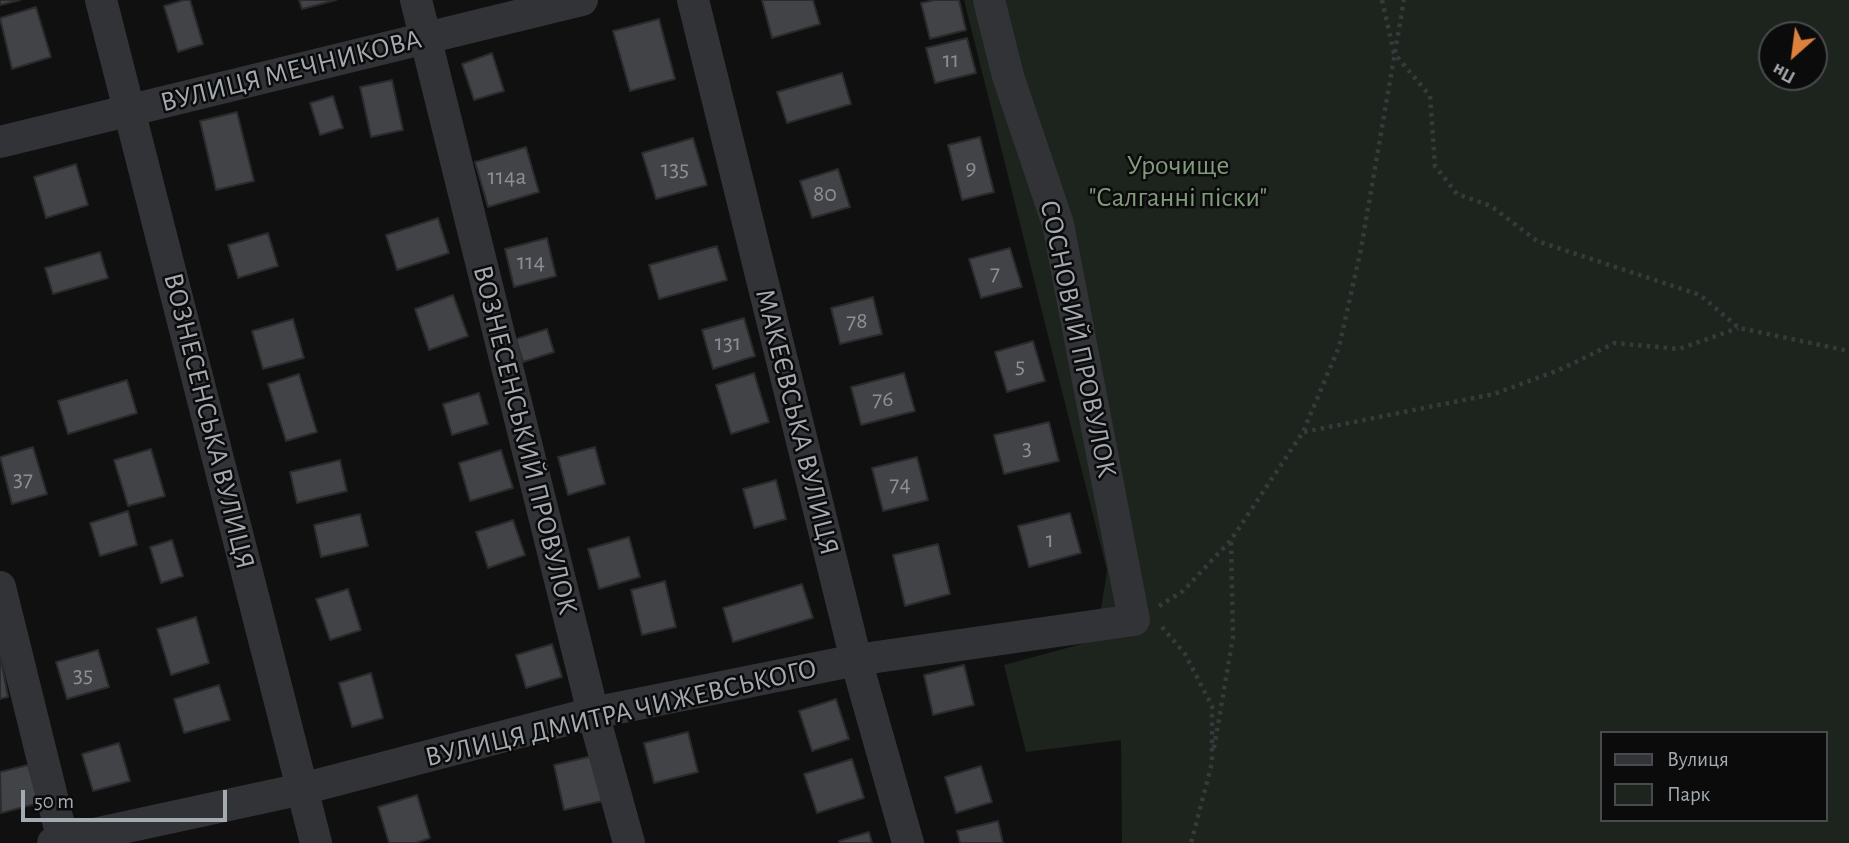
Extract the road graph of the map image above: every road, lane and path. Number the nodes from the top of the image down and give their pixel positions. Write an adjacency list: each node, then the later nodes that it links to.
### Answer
1 (101, 0): 10 (street, ВОЗНЕСЕНСЬКА ВУЛИЦЯ)
2 (416, 0): 8 (street, ВОЗНЕСЕНСЬКИЙ ПРОВУЛОК)
3 (582, 0): 8 (street, ВУЛИЦЯ МЕЧНИКОВА)
4 (693, 0): 18 (street, МАКЕЄВСЬКА ВУЛИЦЯ)
5 (989, 0): 17 (street, СОСНОВИЙ ПРОВУЛОК)
6 (1382, 0): 9 (path)
7 (1404, 0): 9 (path)
8 (424, 37): 10 (street, ВУЛИЦЯ МЕЧНИКОВА); 19 (street, ВОЗНЕСЕНСЬКИЙ ПРОВУЛОК)
9 (1394, 53): 12 (path); 14 (path)
10 (130, 112): 11 (street, ВУЛИЦЯ МЕЧНИКОВА); 21 (street, ВОЗНЕСЕНСЬКА ВУЛИЦЯ)
11 (0, 142)
12 (1739, 328): 13 (path); 14 (path)
13 (1849, 351)
14 (1303, 432): 15 (path)
15 (1231, 540): 17 (path); 20 (path)
16 (0, 587): 22 (street)
17 (1142, 616): 18 (street, ВУЛИЦЯ ДМИТРА ЧИЖЕВСЬКОГО); 20 (path)
18 (856, 660): 19 (street, ВУЛИЦЯ ДМИТРА ЧИЖЕВСЬКОГО); 25 (street, МАКЕЄВСЬКА ВУЛИЦЯ)
19 (593, 713): 21 (street, ВУЛИЦЯ ДМИТРА ЧИЖЕВСЬКОГО); 24 (street, ВОЗНЕСЕНСЬКИЙ ПРОВУЛОК)
20 (1212, 763): 26 (path)
21 (302, 789): 22 (street, ВУЛИЦЯ ДМИТРА ЧИЖЕВСЬКОГО); 23 (street, ВОЗНЕСЕНСЬКА ВУЛИЦЯ)
22 (58, 842)
23 (316, 843)
24 (629, 843)
25 (908, 843)
26 (1191, 843)

